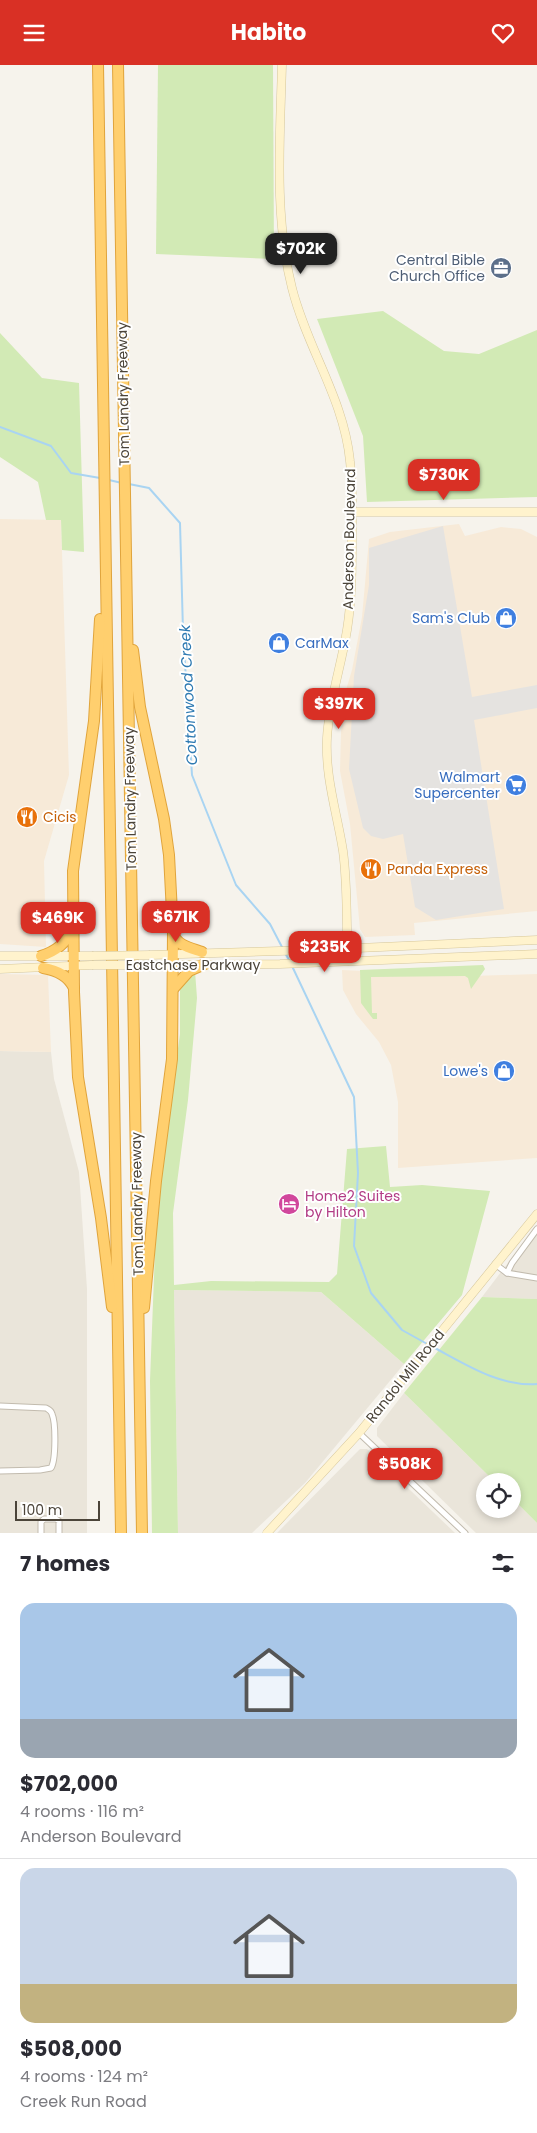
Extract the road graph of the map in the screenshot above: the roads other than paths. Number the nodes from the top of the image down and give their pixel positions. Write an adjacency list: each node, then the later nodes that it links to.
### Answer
1 (94, 65): 6 (highway)
2 (98, 65): 6 (highway, Tom Landry Freeway)
3 (118, 65): 7 (highway, Tom Landry Freeway)
4 (123, 65): 7 (highway)
5 (282, 65): 9 (street, Anderson Boulevard)
6 (99, 139): 8 (highway, Tom Landry Freeway)
7 (120, 147): 11 (highway, Tom Landry Freeway)
8 (104, 511): 12 (highway); 35 (highway, Tom Landry Freeway)
9 (352, 511): 10 (street); 16 (street, Anderson Boulevard)
10 (537, 512)
11 (127, 595): 13 (highway); 36 (highway, Tom Landry Freeway)
12 (73, 930): 19 (highway); 23 (highway)
13 (173, 932): 17 (highway); 22 (highway)
14 (537, 940): 15 (street, Eastchase Parkway)
15 (490, 942): 16 (street, Eastchase Parkway); 21 (street)
16 (348, 949): 17 (street, Eastchase Parkway); 24 (street, Anderson Boulevard)
17 (202, 953): 22 (street, Eastchase Parkway)
18 (537, 954): 21 (street, Eastchase Parkway)
19 (41, 955): 20 (street, Eastchase Parkway); 23 (street, Eastchase Parkway)
20 (0, 956)
21 (491, 956): 24 (street, Eastchase Parkway)
22 (173, 959): 23 (street, Eastchase Parkway, bridge); 23 (street, Eastchase Parkway, bridge); 25 (street, Eastchase Parkway); 29 (highway)
23 (74, 960): 26 (street, Eastchase Parkway); 28 (highway)
24 (348, 961): 25 (street, Eastchase Parkway)
25 (205, 964): 29 (highway)
26 (43, 968): 27 (street, Eastchase Parkway); 28 (highway)
27 (0, 969)
28 (74, 989): 35 (highway)
29 (173, 989): 36 (highway)
30 (537, 1214): 32 (street, Randol Mill Road)
31 (537, 1229): 33 (street)
32 (495, 1264): 33 (street); 38 (street, Randol Mill Road)
33 (507, 1273): 34 (street)
34 (537, 1278)
35 (118, 1358): 42 (highway, Tom Landry Freeway)
36 (139, 1359): 43 (highway, Tom Landry Freeway)
37 (0, 1407): 39 (street)
38 (359, 1433): 44 (street, Randol Mill Road); 45 (street)
39 (0, 1471)
40 (41, 1533): 41 (street)
41 (59, 1533)
42 (121, 1533)
43 (142, 1533)
44 (267, 1533)
45 (465, 1533)

